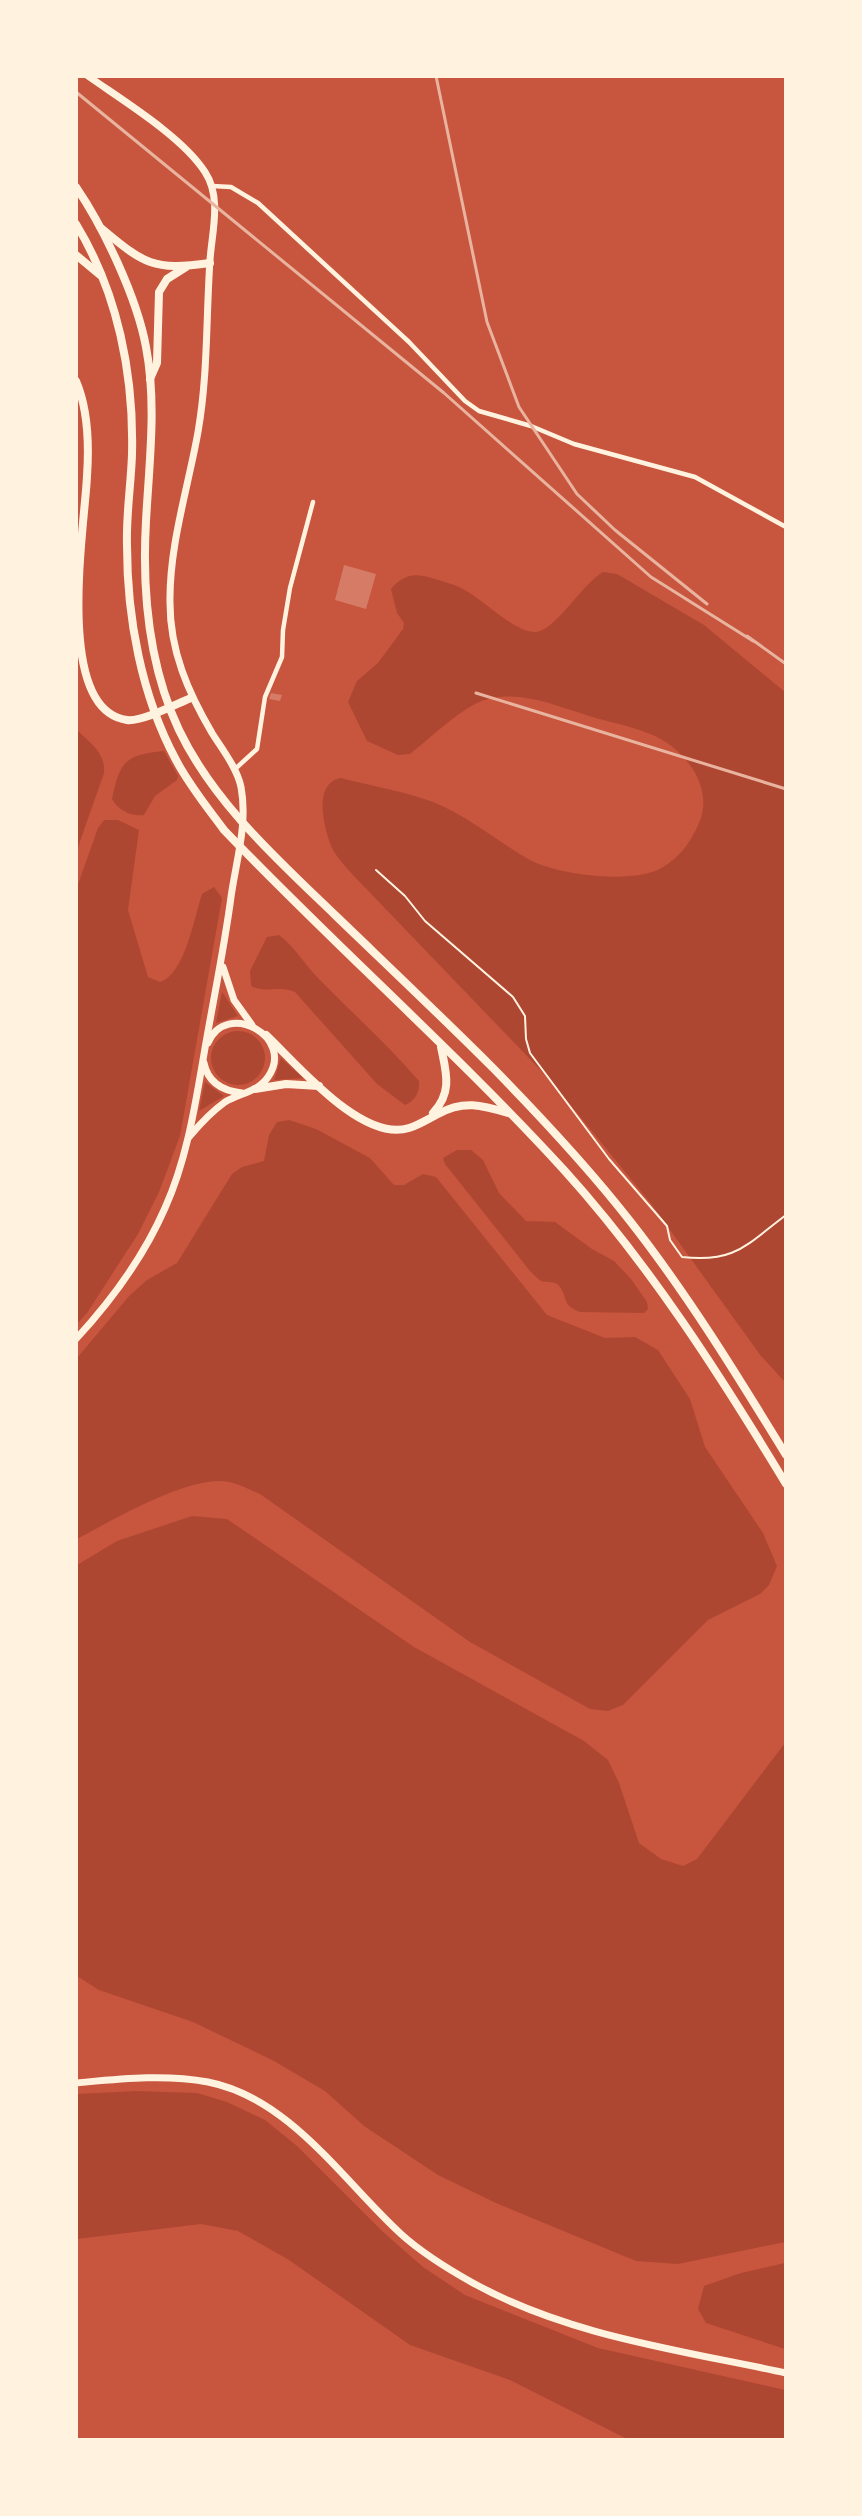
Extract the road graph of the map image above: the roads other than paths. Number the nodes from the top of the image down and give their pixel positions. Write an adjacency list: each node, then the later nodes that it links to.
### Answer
1 (88, 76): 2 (main road)
2 (212, 186): 7 (main road); 13 (street)
3 (76, 187): 5 (highway)
4 (76, 224): 9 (highway)
5 (99, 225): 8 (highway); 10 (highway)
6 (76, 255): 9 (highway)
7 (210, 263): 8 (highway); 14 (main road)
8 (186, 267): 10 (highway)
9 (105, 281): 19 (highway)
10 (149, 380): 28 (highway)
11 (76, 381): 14 (highway)
12 (313, 502): 15 (street)
13 (786, 527)
14 (191, 698): 15 (main road)
15 (234, 770): 16 (main road)
16 (223, 958): 17 (main road); 20 (main road)
17 (252, 1025): 18 (main road); 20 (main road)
18 (266, 1035): 21 (highway); 22 (main road)
19 (441, 1046): 24 (highway); 25 (highway)
20 (204, 1053): 23 (main road); 26 (main road)
21 (319, 1086): 22 (highway); 25 (highway)
22 (255, 1089): 23 (main road)
23 (243, 1093): 26 (main road)
24 (509, 1113): 25 (highway); 29 (highway)
25 (428, 1119)
26 (187, 1139): 27 (main road)
27 (76, 1339)
28 (786, 1455)
29 (786, 1484)
30 (76, 2083): 31 (main road)
31 (786, 2373)

